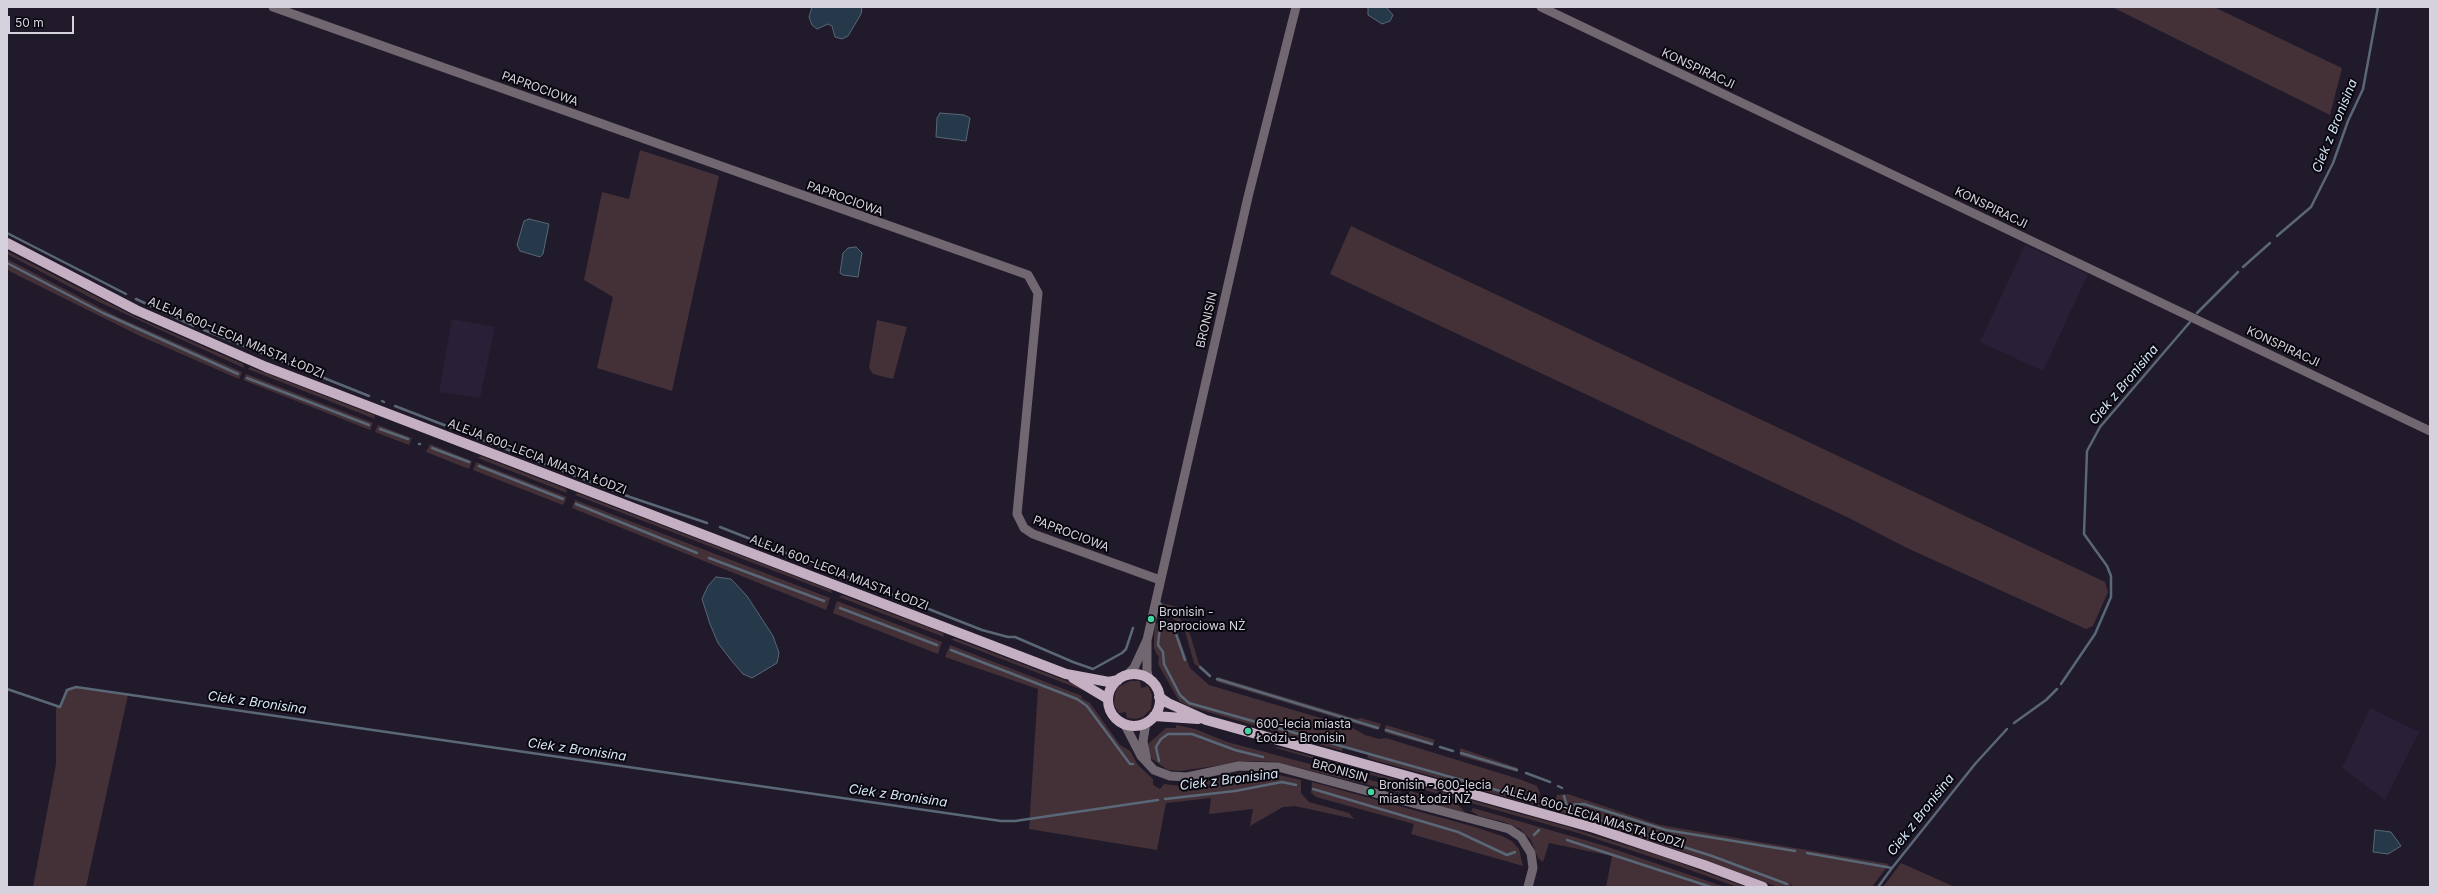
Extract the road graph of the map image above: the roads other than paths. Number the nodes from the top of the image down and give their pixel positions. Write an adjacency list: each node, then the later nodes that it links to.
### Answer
1 (273, 7): 6 (street, PAPROCIOWA)
2 (1296, 7): 6 (street, BRONISIN)
3 (1541, 7): 5 (street, KONSPIRACJI)
4 (7, 243): 8 (main road, ALEJA 600-LECIA MIASTA ŁODZI)
5 (2430, 431)
6 (1160, 580): 7 (street, BRONISIN)
7 (1147, 640): 9 (street, BRONISIN); 10 (street, BRONISIN)
8 (1066, 674): 9 (main road, ALEJA 600-LECIA MIASTA ŁODZI); 12 (main road, ALEJA 600-LECIA MIASTA ŁODZI)
9 (1122, 678): 10 (main road); 12 (main road)
10 (1149, 680): 11 (main road)
11 (1159, 697): 13 (main road); 14 (main road, ALEJA 600-LECIA MIASTA ŁODZI)
12 (1108, 699): 16 (main road)
13 (1154, 716): 14 (main road, ALEJA 600-LECIA MIASTA ŁODZI); 15 (main road)
14 (1206, 720): 19 (main road, ALEJA 600-LECIA MIASTA ŁODZI)
15 (1146, 723): 16 (main road); 17 (street)
16 (1125, 725): 17 (street, BRONISIN)
17 (1147, 762): 18 (street, BRONISIN)
18 (1528, 887)
19 (1763, 887)

